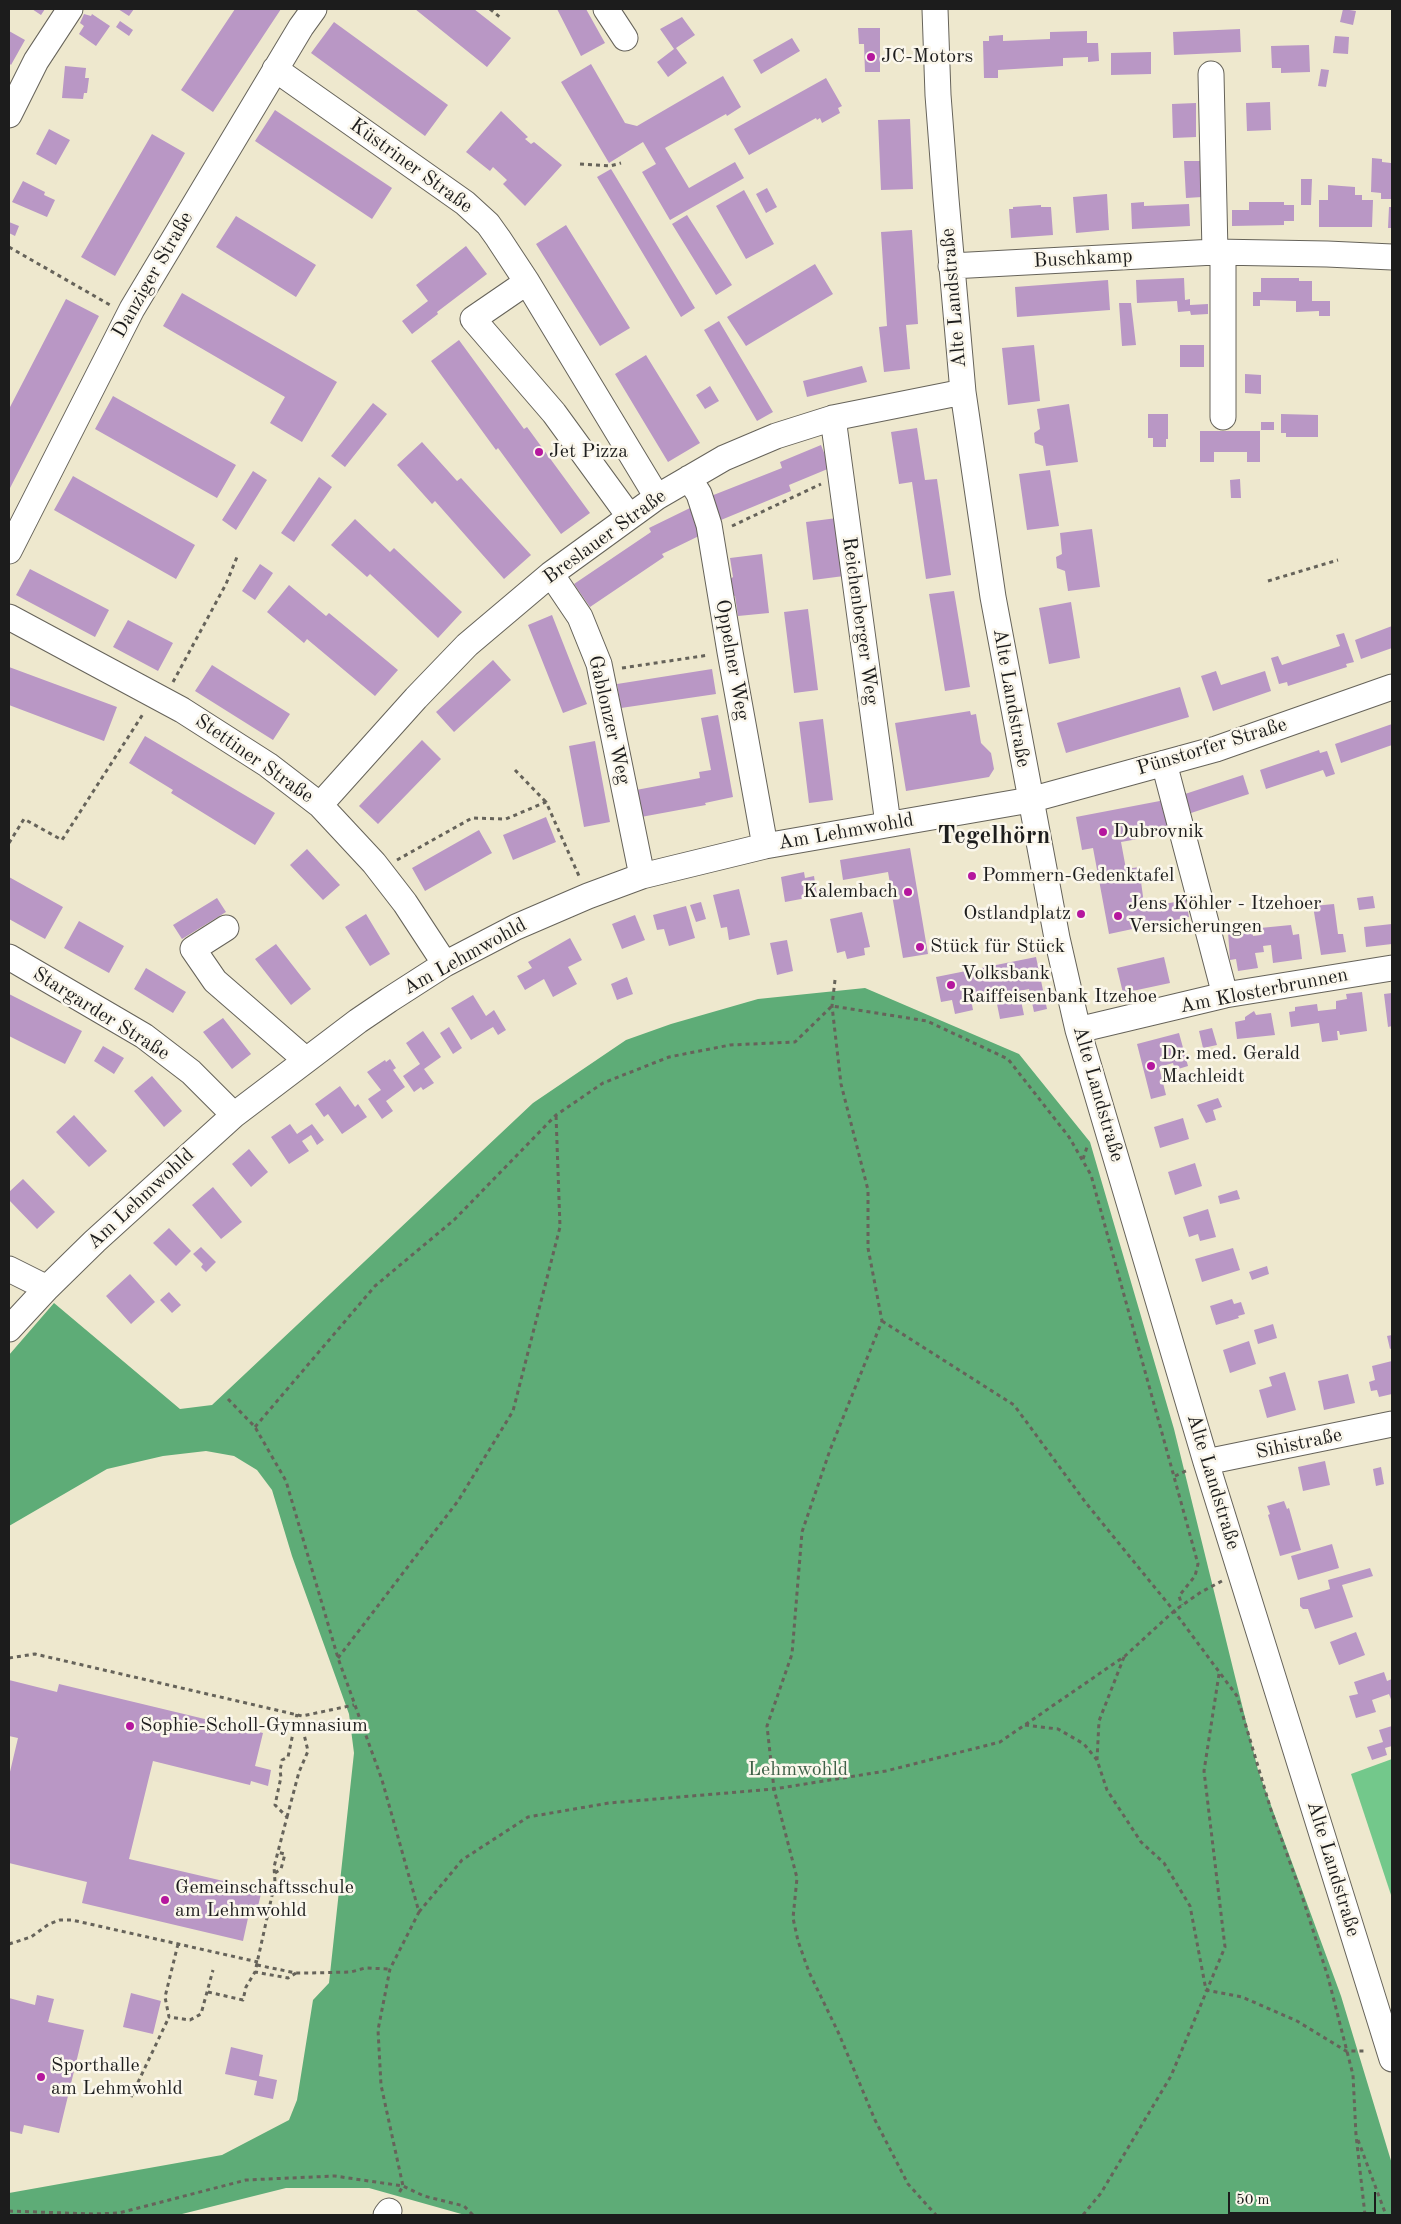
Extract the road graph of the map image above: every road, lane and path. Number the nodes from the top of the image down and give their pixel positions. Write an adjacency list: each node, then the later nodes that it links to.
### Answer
1 (70, 9): 10 (street)
2 (314, 9): 8 (street, Danziger Straße)
3 (490, 9): 6 (path)
4 (606, 9): 7 (street)
5 (935, 9): 16 (street, Alte Landstraße)
6 (501, 18)
7 (625, 38)
8 (275, 69): 17 (street, Küstriner Straße); 18 (street, Danziger Straße)
9 (1211, 74): 14 (street)
10 (9, 114)
11 (622, 163): 12 (path)
12 (580, 164)
13 (9, 247): 18 (path)
14 (1219, 252): 15 (street, Buschkamp); 16 (street, Buschkamp); 20 (street)
15 (1392, 257)
16 (951, 266): 19 (street, Alte Landstraße)
17 (527, 282): 24 (street, Küstriner Straße); 25 (street)
18 (128, 316): 27 (street, Danziger Straße)
19 (963, 392): 21 (street, Breslauer Straße); 39 (street, Alte Landstraße)
20 (1223, 417)
21 (833, 418): 22 (street, Reichenberger Weg); 23 (street, Breslauer Straße)
22 (840, 476): 26 (path); 42 (street, Reichenberger Weg)
23 (689, 478): 24 (street, Breslauer Straße); 26 (street, Oppelner Weg)
24 (657, 497): 25 (street, Breslauer Straße)
25 (629, 516): 30 (street, Breslauer Straße)
26 (710, 529): 33 (street, Oppelner Weg)
27 (9, 551)
28 (237, 557): 36 (path)
29 (1338, 560): 31 (path)
30 (552, 574): 34 (street, Gablonzer Weg); 41 (street, Breslauer Straße)
31 (1268, 581)
32 (9, 617): 36 (street, Stettiner Straße)
33 (730, 652): 34 (path); 44 (street, Oppelner Weg)
34 (601, 672): 46 (street, Gablonzer Weg)
35 (1392, 687): 37 (street, Pünstorfer Straße)
36 (159, 697): 41 (street, Stettiner Straße); 43 (path)
37 (1164, 763): 39 (street, Pünstorfer Straße); 53 (street)
38 (515, 770): 40 (path)
39 (1030, 800): 42 (street, Am Lehmwohld); 55 (street, Alte Landstraße)
40 (546, 802): 45 (path); 47 (path)
41 (320, 805): 45 (street, Stettiner Straße)
42 (888, 824): 44 (street, Am Lehmwohld)
43 (9, 843)
44 (765, 846): 46 (street, Am Lehmwohld)
45 (379, 870): 50 (street, Stettiner Straße)
46 (642, 876): 47 (street, Am Lehmwohld)
47 (588, 896): 50 (street, Am Lehmwohld)
48 (226, 928): 56 (street)
49 (9, 957): 57 (street, Stargarder Straße)
50 (445, 964): 56 (street, Am Lehmwohld)
51 (1392, 968): 53 (street, Am Klosterbrunnen)
52 (835, 980): 54 (path)
53 (1225, 995): 55 (street, Am Klosterbrunnen)
54 (832, 1006): 58 (path); 61 (path); 68 (path)
55 (1078, 1030): 66 (street, Alte Landstraße)
56 (306, 1060): 57 (street, Am Lehmwohld)
57 (234, 1115): 60 (street, Am Lehmwohld)
58 (556, 1115): 65 (path); 72 (path)
59 (9, 1269): 60 (street)
60 (47, 1288): 62 (street, Am Lehmwohld)
61 (882, 1321): 69 (path); 79 (path)
62 (9, 1329)
63 (228, 1400): 65 (path)
64 (1392, 1424): 66 (street, Sihistraße)
65 (255, 1427): 72 (path)
66 (1206, 1462): 67 (street, Alte Landstraße)
67 (1240, 1572): 68 (path); 95 (street, Alte Landstraße)
68 (1182, 1605): 69 (path)
69 (1174, 1611): 70 (path); 73 (path)
70 (1125, 1656): 76 (path); 78 (path)
71 (9, 1658): 75 (path)
72 (338, 1658): 74 (path)
73 (1219, 1673): 91 (path); 94 (path)
74 (354, 1705): 75 (path); 83 (path)
75 (297, 1714): 77 (path)
76 (1024, 1725): 78 (path); 79 (path)
77 (295, 1726): 80 (path); 80 (path)
78 (1097, 1760): 91 (path)
79 (774, 1789): 83 (path); 102 (path)
80 (286, 1817): 81 (path)
81 (278, 1852): 82 (path); 82 (path)
82 (275, 1874): 86 (path)
83 (419, 1912): 88 (path)
84 (9, 1944): 85 (path)
85 (178, 1944): 86 (path); 93 (path)
86 (257, 1963): 89 (path); 90 (path)
87 (213, 1970): 92 (path)
88 (390, 1970): 90 (path); 98 (path)
89 (255, 1972): 90 (path); 92 (path)
90 (296, 1973)
91 (1206, 1990): 94 (path); 103 (path)
92 (208, 1992): 93 (path)
93 (169, 2017): 96 (path)
94 (1346, 2051): 95 (path); 97 (path)
95 (1386, 2051)
96 (131, 2097)
97 (1356, 2135): 104 (path); 105 (path)
98 (403, 2186): 99 (path); 100 (path); 101 (path)
99 (9, 2210)
100 (388, 2213)
101 (473, 2215)
102 (936, 2215)
103 (1083, 2215)
104 (1365, 2215)
105 (1386, 2215)

